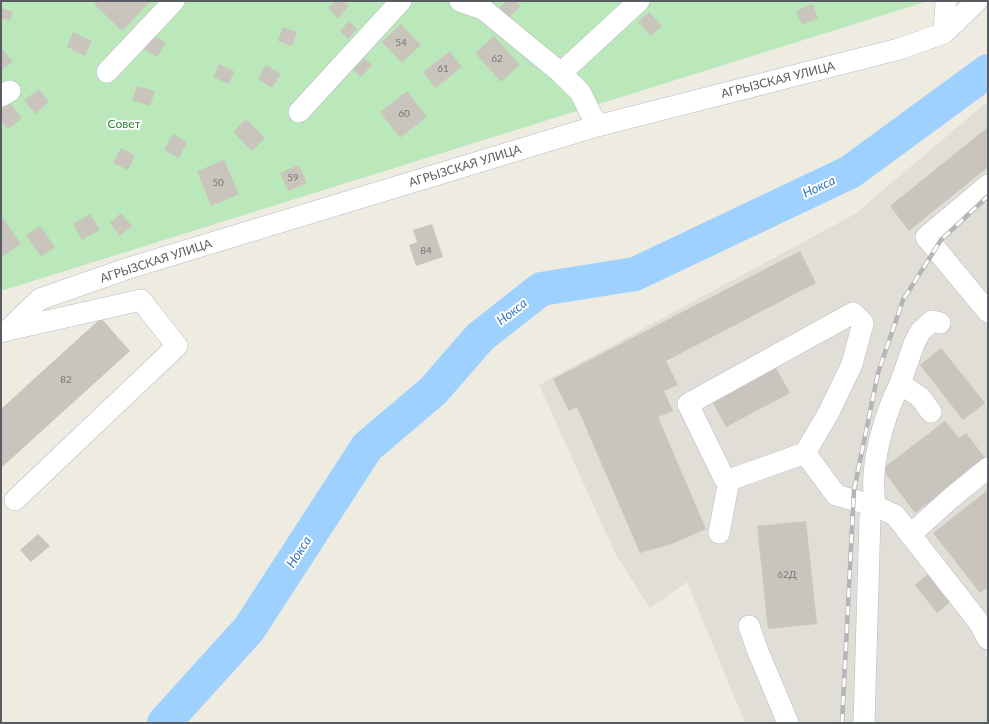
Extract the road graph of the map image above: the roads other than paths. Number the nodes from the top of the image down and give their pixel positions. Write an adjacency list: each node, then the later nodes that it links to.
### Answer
1 (174, 1): 8 (street)
2 (401, 1): 10 (street)
3 (460, 1): 9 (street)
4 (639, 1): 9 (street)
5 (946, 1): 7 (street)
6 (977, 1): 7 (street)
7 (944, 33): 11 (street, АГРЫЗСКАЯ УЛИЦА)
8 (107, 72)
9 (561, 73): 11 (street)
10 (299, 112)
11 (597, 126): 15 (street, АГРЫЗСКАЯ УЛИЦА)
12 (988, 185): 13 (street)
13 (988, 312)
14 (940, 323): 16 (street)
15 (4, 331): 21 (street)
16 (900, 384): 17 (street); 22 (street)
17 (931, 412)
18 (805, 453): 20 (street); 20 (street); 22 (street)
19 (988, 468): 24 (street)
20 (729, 480): 23 (street)
21 (15, 500)
22 (874, 506): 24 (street); 28 (street)
23 (719, 533)
24 (910, 535): 26 (street)
25 (749, 626): 27 (street)
26 (988, 639)
27 (788, 723)
28 (864, 723)

